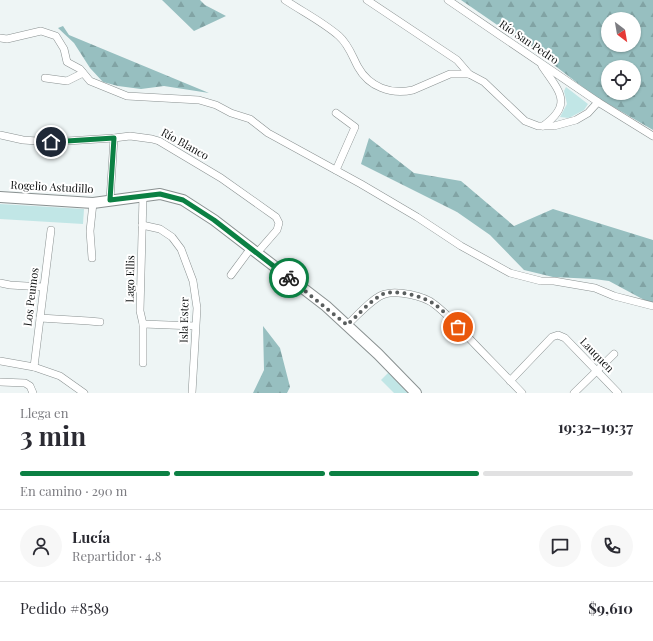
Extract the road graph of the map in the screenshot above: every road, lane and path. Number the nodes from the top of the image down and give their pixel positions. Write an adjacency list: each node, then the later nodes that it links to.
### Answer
1 (285, 0): 7 (street)
2 (367, 0): 7 (street)
3 (448, 0): 5 (street, Río San Pedro)
4 (0, 38): 6 (street)
5 (539, 62): 9 (street, Río San Pedro); 11 (street)
6 (83, 73): 8 (street); 15 (street)
7 (469, 74): 11 (street)
8 (45, 78)
9 (598, 102): 11 (street); 13 (street, Río San Pedro)
10 (336, 113): 15 (street)
11 (543, 126)
12 (0, 135): 14 (street, Río Blanco)
13 (653, 136)
14 (114, 138): 18 (street); 22 (street, Río Blanco)
15 (336, 170): 27 (street)
16 (143, 196): 18 (street, Rogelio Astudillo); 20 (street, Lago Ellis); 22 (street, Rogelio Astudillo)
17 (0, 197): 19 (street, Rogelio Astudillo)
18 (110, 200): 19 (street, Rogelio Astudillo)
19 (93, 202): 23 (street)
20 (142, 225): 30 (street, Lago Ellis); 32 (street, Isla Ester)
21 (50, 230): 26 (street, Los Peumos)
22 (254, 251): 24 (street); 31 (street, Rogelio Astudillo)
23 (92, 258)
24 (231, 275)
25 (0, 283): 26 (street)
26 (43, 287): 28 (street, Los Peumos)
27 (653, 306)
28 (40, 318): 29 (street); 36 (street, Los Peumos)
29 (100, 322)
30 (143, 324): 32 (street); 35 (street, Lago Ellis)
31 (347, 325): 38 (street); 43 (street, Rogelio Astudillo)
32 (195, 326): 42 (street, Isla Ester)
33 (614, 354): 37 (street)
34 (0, 361): 36 (street)
35 (143, 363)
36 (34, 367): 41 (street)
37 (597, 371): 38 (street, Lauquen); 45 (street); 46 (street, Lauquen)
38 (510, 381): 44 (street)
39 (0, 382): 40 (street)
40 (32, 393)
41 (84, 393)
42 (192, 393)
43 (416, 393)
44 (522, 393)
45 (574, 393)
46 (618, 393)

